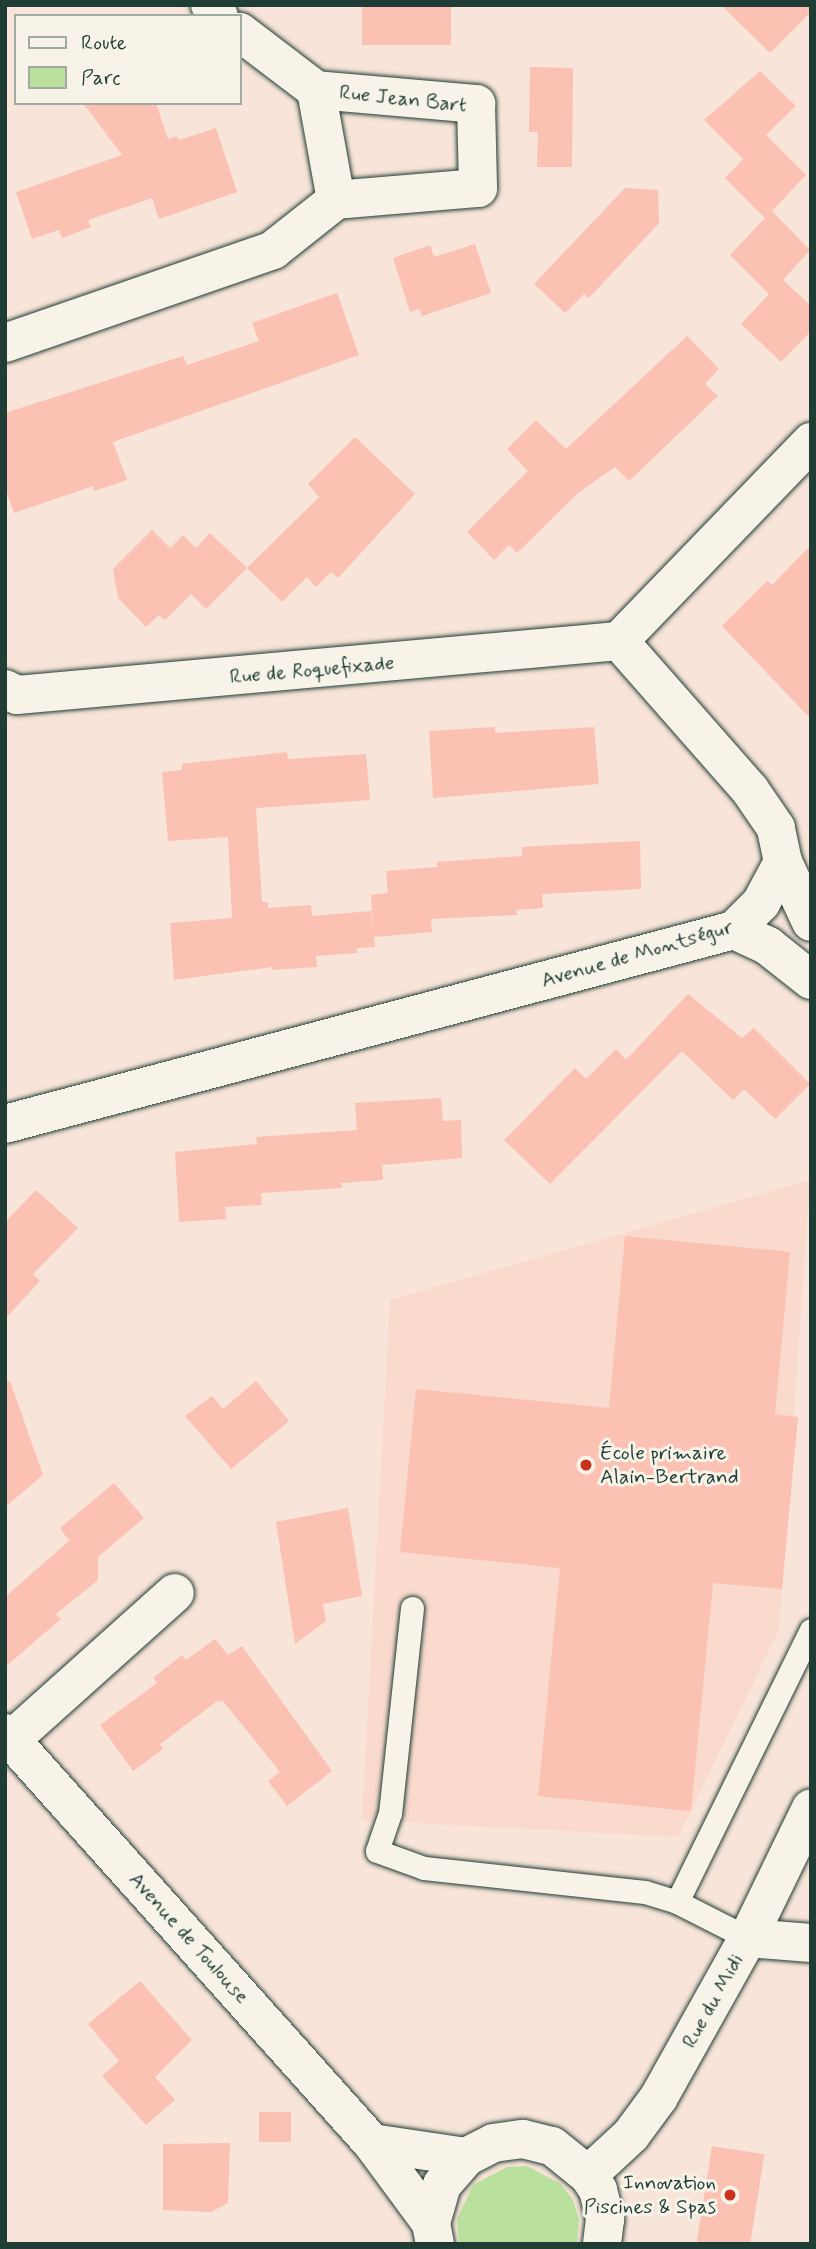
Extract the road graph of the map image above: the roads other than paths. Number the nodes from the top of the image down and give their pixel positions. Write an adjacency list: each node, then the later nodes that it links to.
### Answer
1 (242, 34): 2 (street, Rue Jean Bart)
2 (316, 90): 3 (street, Rue Jean Bart); 3 (street, Rue Jean Bart)
3 (336, 200): 4 (street)
4 (5, 342)
5 (811, 442): 6 (street)
6 (619, 641): 7 (street, Rue de Roquefixade); 8 (street)
7 (5, 689)
8 (783, 862): 9 (street); 10 (street, Avenue de Montségur)
9 (811, 922)
10 (734, 930): 11 (street); 12 (street, Avenue de Montségur)
11 (811, 981)
12 (5, 1124)
13 (175, 1593): 16 (street)
14 (412, 1608): 18 (lane)
15 (811, 1629): 18 (lane)
16 (8, 1736): 21 (street, Avenue de Toulouse)
17 (811, 1808): 19 (street, Rue du Midi)
18 (677, 1902): 19 (lane)
19 (748, 1938): 20 (street); 23 (street, Rue du Midi)
20 (811, 1943)
21 (372, 2143): 22 (street); 24 (street, Avenue de Toulouse)
22 (466, 2157): 23 (street); 24 (street)
23 (588, 2175): 25 (street)
24 (433, 2233)
25 (609, 2239)

